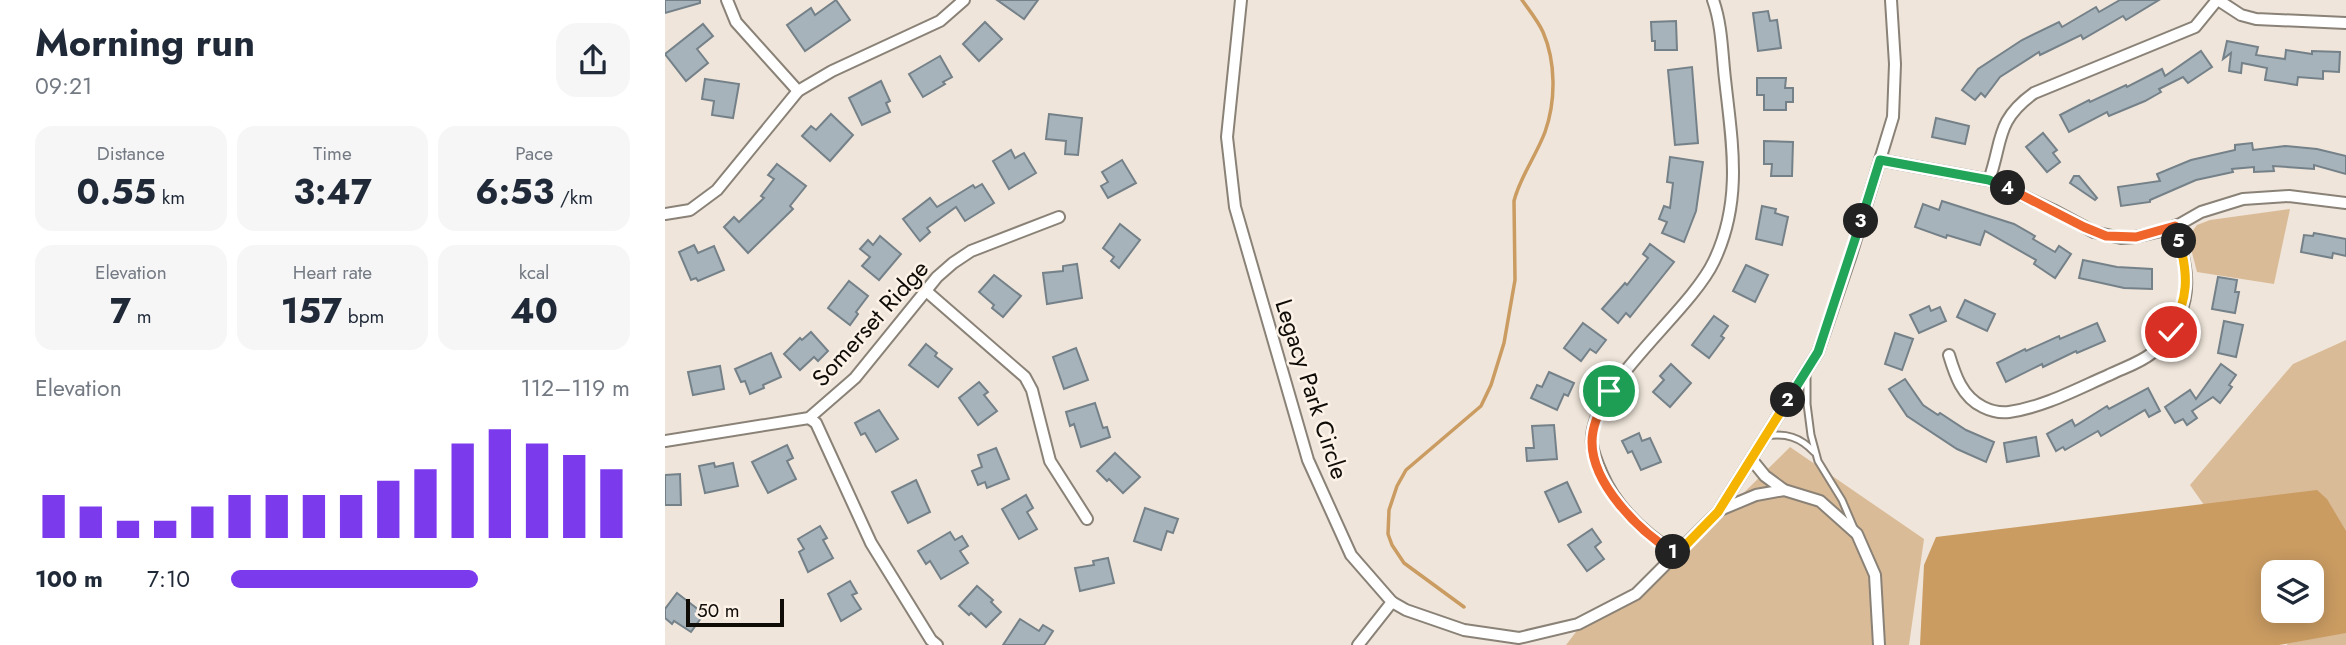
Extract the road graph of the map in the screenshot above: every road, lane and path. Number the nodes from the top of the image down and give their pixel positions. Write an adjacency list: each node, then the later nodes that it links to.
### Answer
1 (727, 0): 8 (street)
2 (964, 0): 8 (street)
3 (1241, 0): 28 (street, Legacy Park Circle)
4 (1713, 0): 27 (street)
5 (1891, 0): 9 (street, Legacy Park Circle)
6 (2217, 0): 7 (street); 10 (street)
7 (2346, 23)
8 (798, 91): 12 (street)
9 (1880, 160): 10 (street); 17 (street, Legacy Park Circle)
10 (1989, 180): 14 (street)
11 (2346, 203): 14 (street)
12 (665, 214)
13 (1059, 218): 15 (street, Somerset Ridge)
14 (2175, 226): 16 (street)
15 (925, 290): 18 (street, Somerset Ridge); 25 (street)
16 (1949, 355)
17 (1808, 368): 19 (street, Legacy Park Circle); 21 (lane)
18 (809, 418): 20 (street, Somerset Ridge); 29 (street)
19 (1766, 436): 21 (lane); 22 (street, Legacy Park Circle)
20 (665, 441)
21 (1816, 454): 26 (lane)
22 (1752, 460): 23 (street); 24 (street, Legacy Park Circle)
23 (1784, 490): 24 (street); 26 (street)
24 (1718, 512): 27 (street, Legacy Park Circle)
25 (1087, 519)
26 (1857, 534): 31 (street)
27 (1677, 554): 28 (street, Legacy Park Circle)
28 (1392, 602): 30 (street)
29 (937, 645)
30 (1358, 645)
31 (1879, 645)

